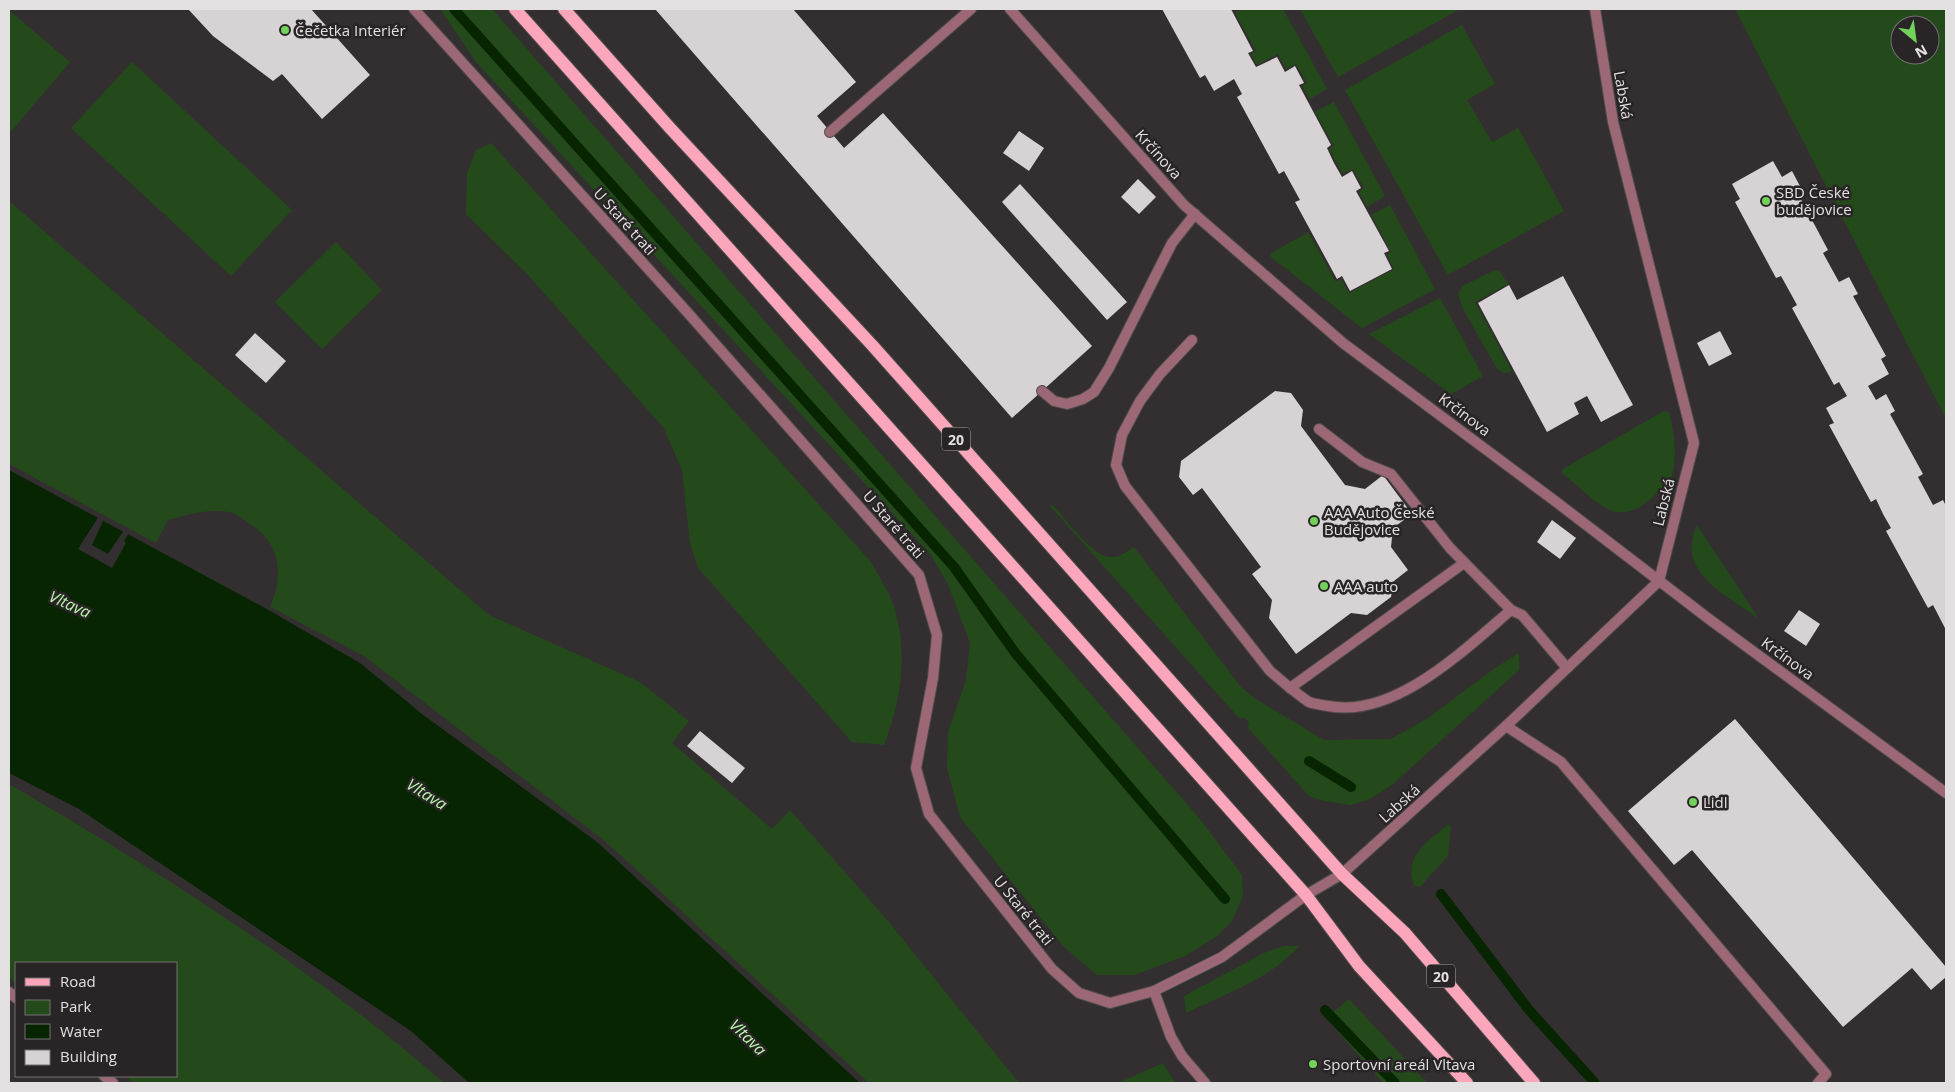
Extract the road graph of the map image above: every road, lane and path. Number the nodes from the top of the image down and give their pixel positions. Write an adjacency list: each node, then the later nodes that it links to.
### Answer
1 (414, 9): 21 (street, U Staré trati)
2 (515, 9): 20 (main road)
3 (564, 9): 19 (main road, 20)
4 (971, 9): 7 (street)
5 (1010, 9): 8 (street, Krčínova)
6 (1595, 9): 13 (street, Labská)
7 (830, 132)
8 (1195, 214): 10 (street); 13 (street, Krčínova)
9 (1192, 340): 16 (street)
10 (1042, 391)
11 (1319, 429): 12 (street)
12 (1464, 563): 14 (street); 16 (street)
13 (1659, 581): 15 (street, Labská); 18 (street, Krčínova)
14 (1511, 610): 15 (street); 16 (street)
15 (1567, 668): 17 (street, Labská)
16 (1290, 688)
17 (1506, 726): 19 (street, Labská); 25 (street)
18 (1946, 794)
19 (1342, 874): 20 (street, Labská); 24 (main road, 20)
20 (1306, 895): 21 (street, U Staré trati); 23 (main road)
21 (1154, 991): 22 (street)
22 (1205, 1083)
23 (1467, 1083)
24 (1534, 1083)
25 (1818, 1083)

